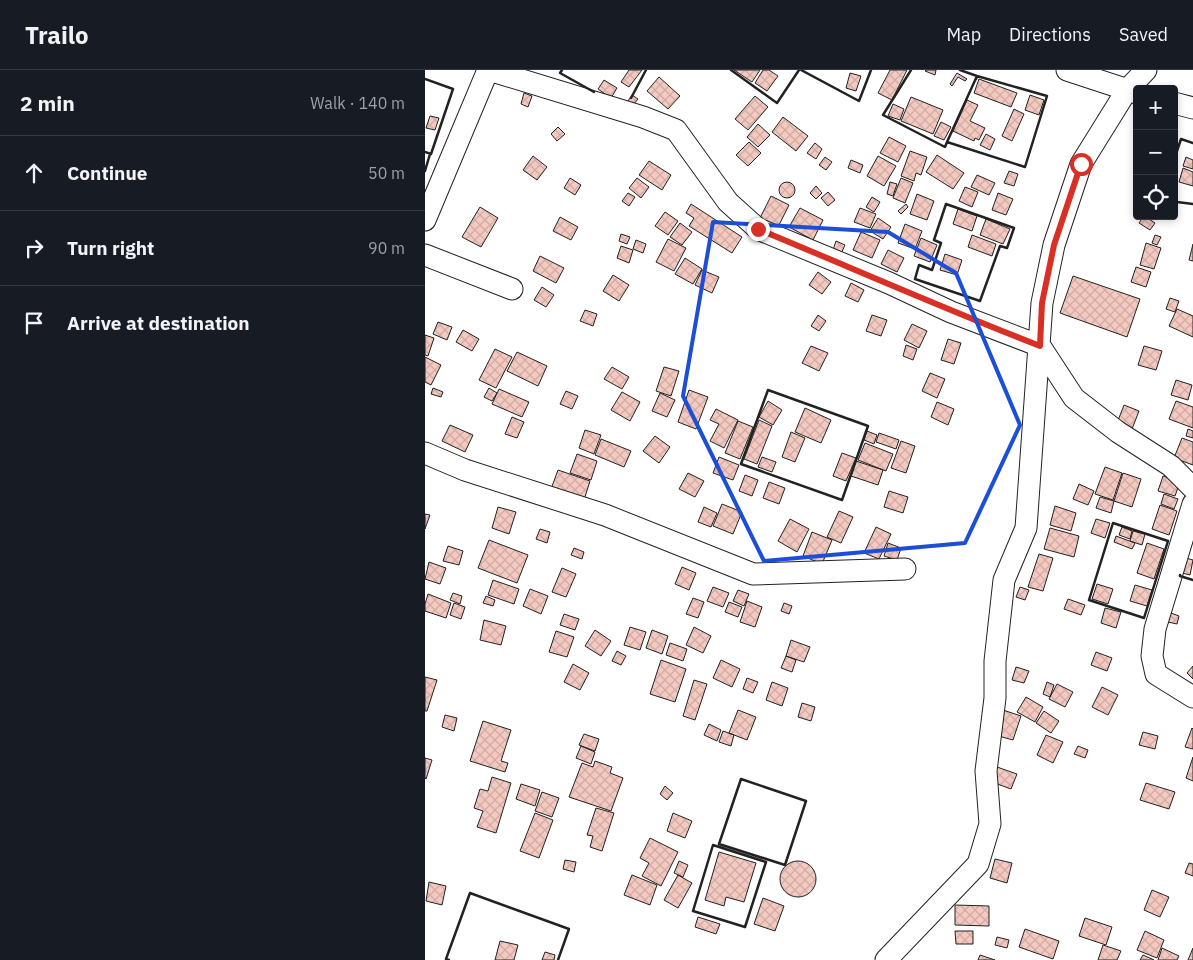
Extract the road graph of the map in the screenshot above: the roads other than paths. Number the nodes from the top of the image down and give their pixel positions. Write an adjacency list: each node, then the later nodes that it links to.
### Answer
1 (488, 70): 7 (street); 10 (street)
2 (1067, 70): 4 (street)
3 (1146, 70): 4 (street)
4 (1132, 91): 10 (street)
5 (1178, 104): 6 (street)
6 (1193, 108)
7 (425, 220)
8 (425, 255): 9 (street)
9 (512, 289)
10 (1040, 346): 12 (street); 16 (street)
11 (425, 453): 14 (street)
12 (1193, 488)
13 (1193, 504): 15 (street)
14 (905, 569)
15 (1193, 697)
16 (886, 960)

